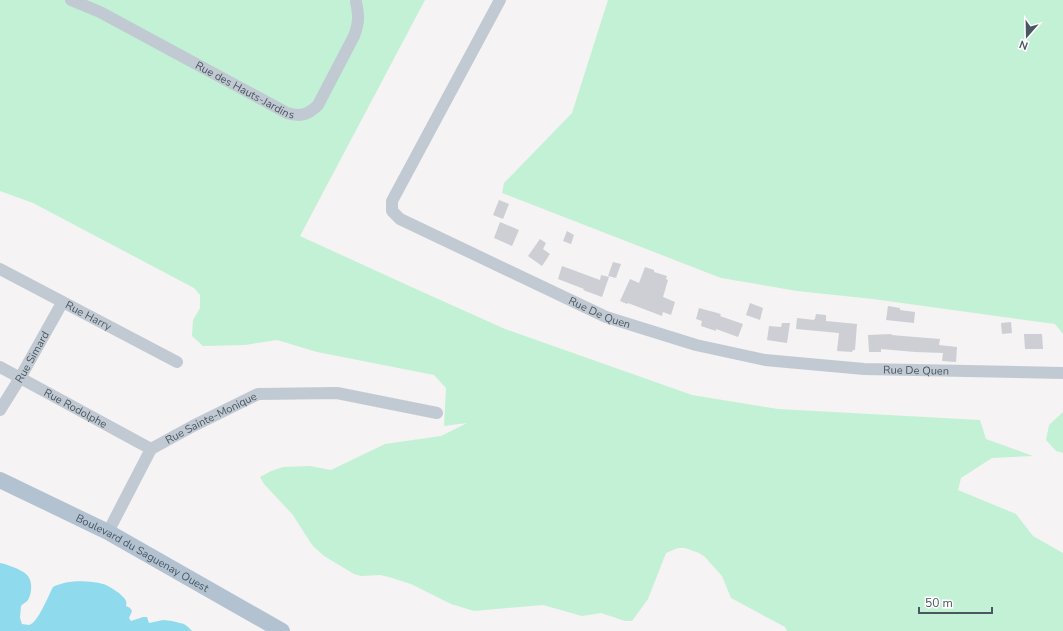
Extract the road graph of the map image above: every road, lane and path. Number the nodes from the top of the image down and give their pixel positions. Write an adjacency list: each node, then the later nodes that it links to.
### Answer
1 (71, 0): 3 (street, Rue des Hauts-Jardins)
2 (500, 0): 8 (street, Rue De Quen)
3 (356, 2)
4 (0, 269): 5 (street, Rue Harry)
5 (62, 303): 6 (street, Rue Harry); 9 (street, Rue Simard)
6 (177, 362)
7 (0, 367): 9 (street, Rue Rodolphe)
8 (1063, 373)
9 (20, 378): 10 (street, Rue Simard); 12 (street, Rue Rodolphe)
10 (0, 410)
11 (437, 413): 12 (street, Rue Sainte-Monique)
12 (151, 449): 14 (street)
13 (0, 480): 14 (main road, Boulevard du Saguenay Ouest)
14 (108, 532): 15 (main road, Boulevard du Saguenay Ouest)
15 (282, 631)

